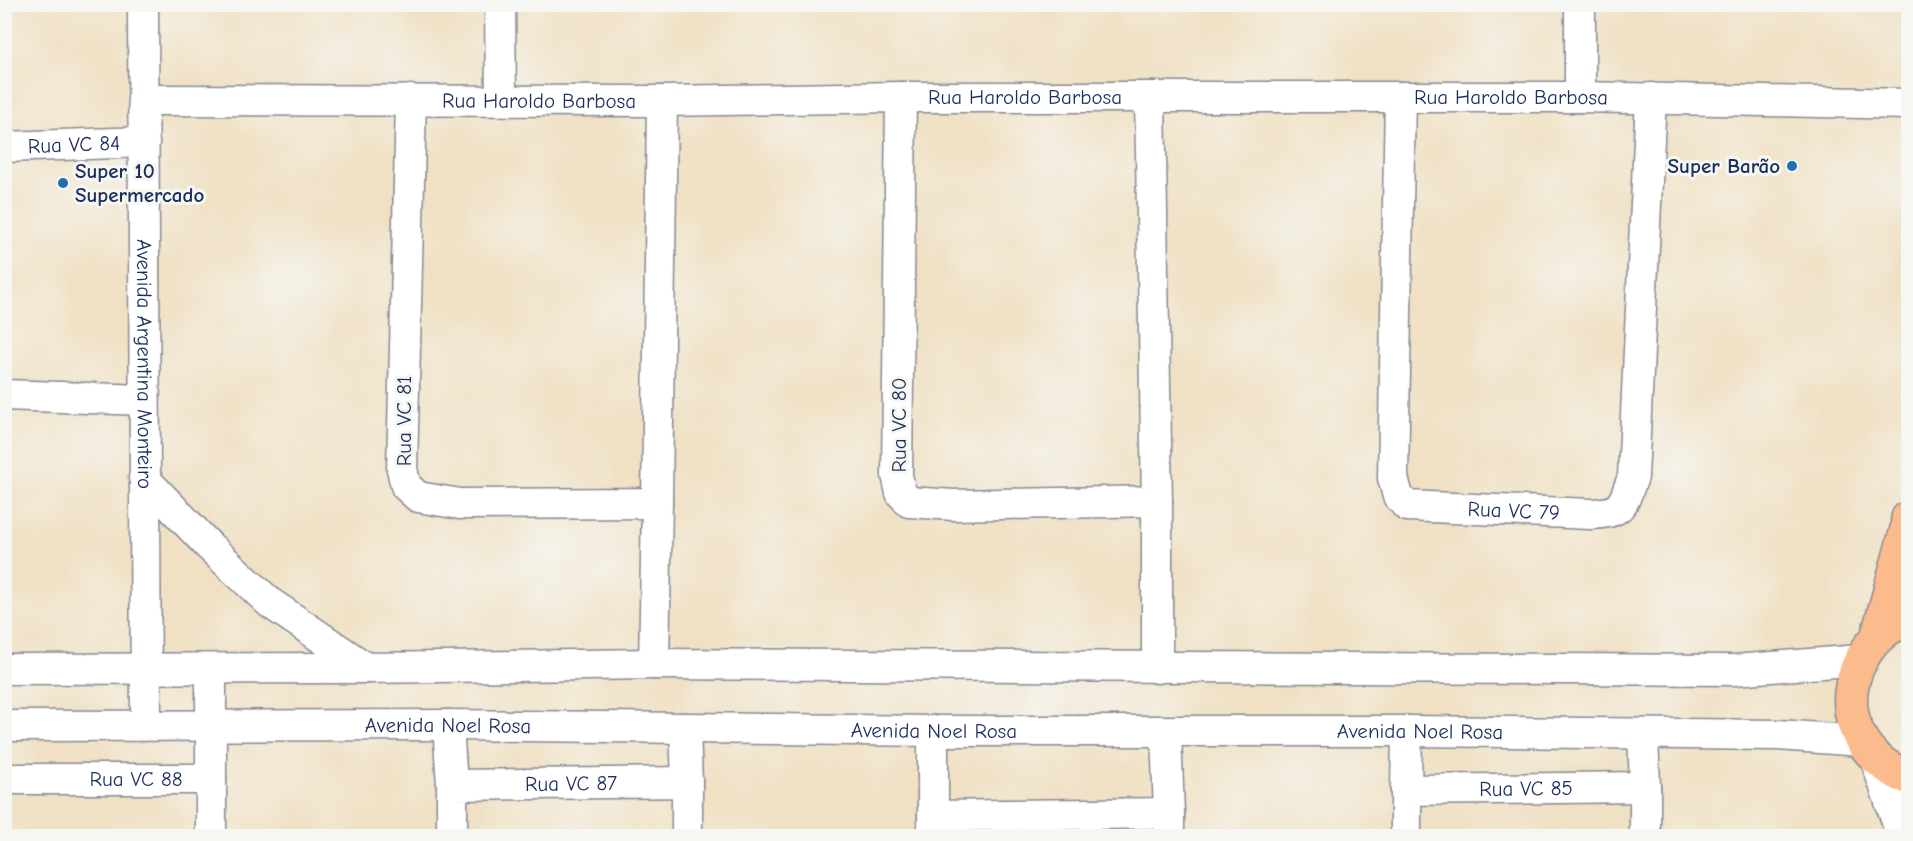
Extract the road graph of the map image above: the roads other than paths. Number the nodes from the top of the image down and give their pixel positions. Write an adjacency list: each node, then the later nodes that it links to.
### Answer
1 (143, 4): 9 (street, Avenida Argentina Monteiro)
2 (500, 4): 11 (street)
3 (1580, 4): 7 (street)
4 (901, 97): 5 (street, Rua Haroldo Barbosa); 12 (street, Rua Haroldo Barbosa); 19 (street, Rua VC 80)
5 (1150, 97): 6 (street, Rua Haroldo Barbosa); 19 (street)
6 (1400, 97): 7 (street, Rua Haroldo Barbosa); 8 (street, Rua VC 79)
7 (1580, 97): 8 (street, Rua Haroldo Barbosa)
8 (1651, 99): 13 (street, Rua Haroldo Barbosa)
9 (142, 100): 10 (street, Rua Haroldo Barbosa); 14 (street, Avenida Argentina Monteiro)
10 (411, 100): 11 (street, Rua Haroldo Barbosa); 20 (street, Rua VC 81)
11 (501, 100): 12 (street, Rua Haroldo Barbosa)
12 (662, 101): 20 (street)
13 (1908, 104)
14 (144, 142): 15 (street, Rua VC 84); 17 (street, Avenida Argentina Monteiro)
15 (4, 147)
16 (4, 395): 17 (street)
17 (144, 400): 18 (street, Avenida Argentina Monteiro)
18 (144, 478): 25 (street); 28 (street, Avenida Argentina Monteiro)
19 (1157, 501): 26 (street)
20 (657, 503): 24 (street)
21 (1908, 525): 23 (main road)
22 (1908, 620): 23 (main road)
23 (1869, 649): 26 (street); 39 (main road)
24 (654, 664): 25 (street); 26 (street)
25 (366, 668): 29 (street)
26 (1157, 668)
27 (4, 669): 28 (street)
28 (145, 669): 29 (street); 31 (street, Avenida Argentina Monteiro)
29 (211, 669): 30 (street)
30 (211, 724): 31 (street, Avenida Noel Rosa); 32 (street, Avenida Noel Rosa); 42 (street)
31 (146, 725): 33 (street, Avenida Noel Rosa)
32 (448, 725): 34 (street, Avenida Noel Rosa); 44 (street)
33 (4, 726)
34 (685, 728): 35 (street, Avenida Noel Rosa); 43 (street)
35 (933, 731): 37 (street, Avenida Noel Rosa); 48 (street)
36 (1407, 731): 37 (street, Avenida Noel Rosa); 38 (street, Avenida Noel Rosa); 46 (street)
37 (1166, 732): 47 (street)
38 (1643, 734): 39 (street, Avenida Noel Rosa); 45 (street)
39 (1868, 749): 40 (main road); 54 (street)
40 (1908, 777)
41 (4, 779): 42 (street, Rua VC 88)
42 (211, 779): 49 (street, Rua VC 88)
43 (687, 782): 44 (street, Rua VC 87); 51 (street)
44 (452, 785): 50 (street)
45 (1646, 787): 46 (street, Rua VC 85); 53 (street)
46 (1406, 790): 52 (street)
47 (1169, 825): 48 (street)
48 (933, 826)
49 (211, 837)
50 (452, 837)
51 (687, 837)
52 (1406, 837)
53 (1646, 837)
54 (1902, 837)

